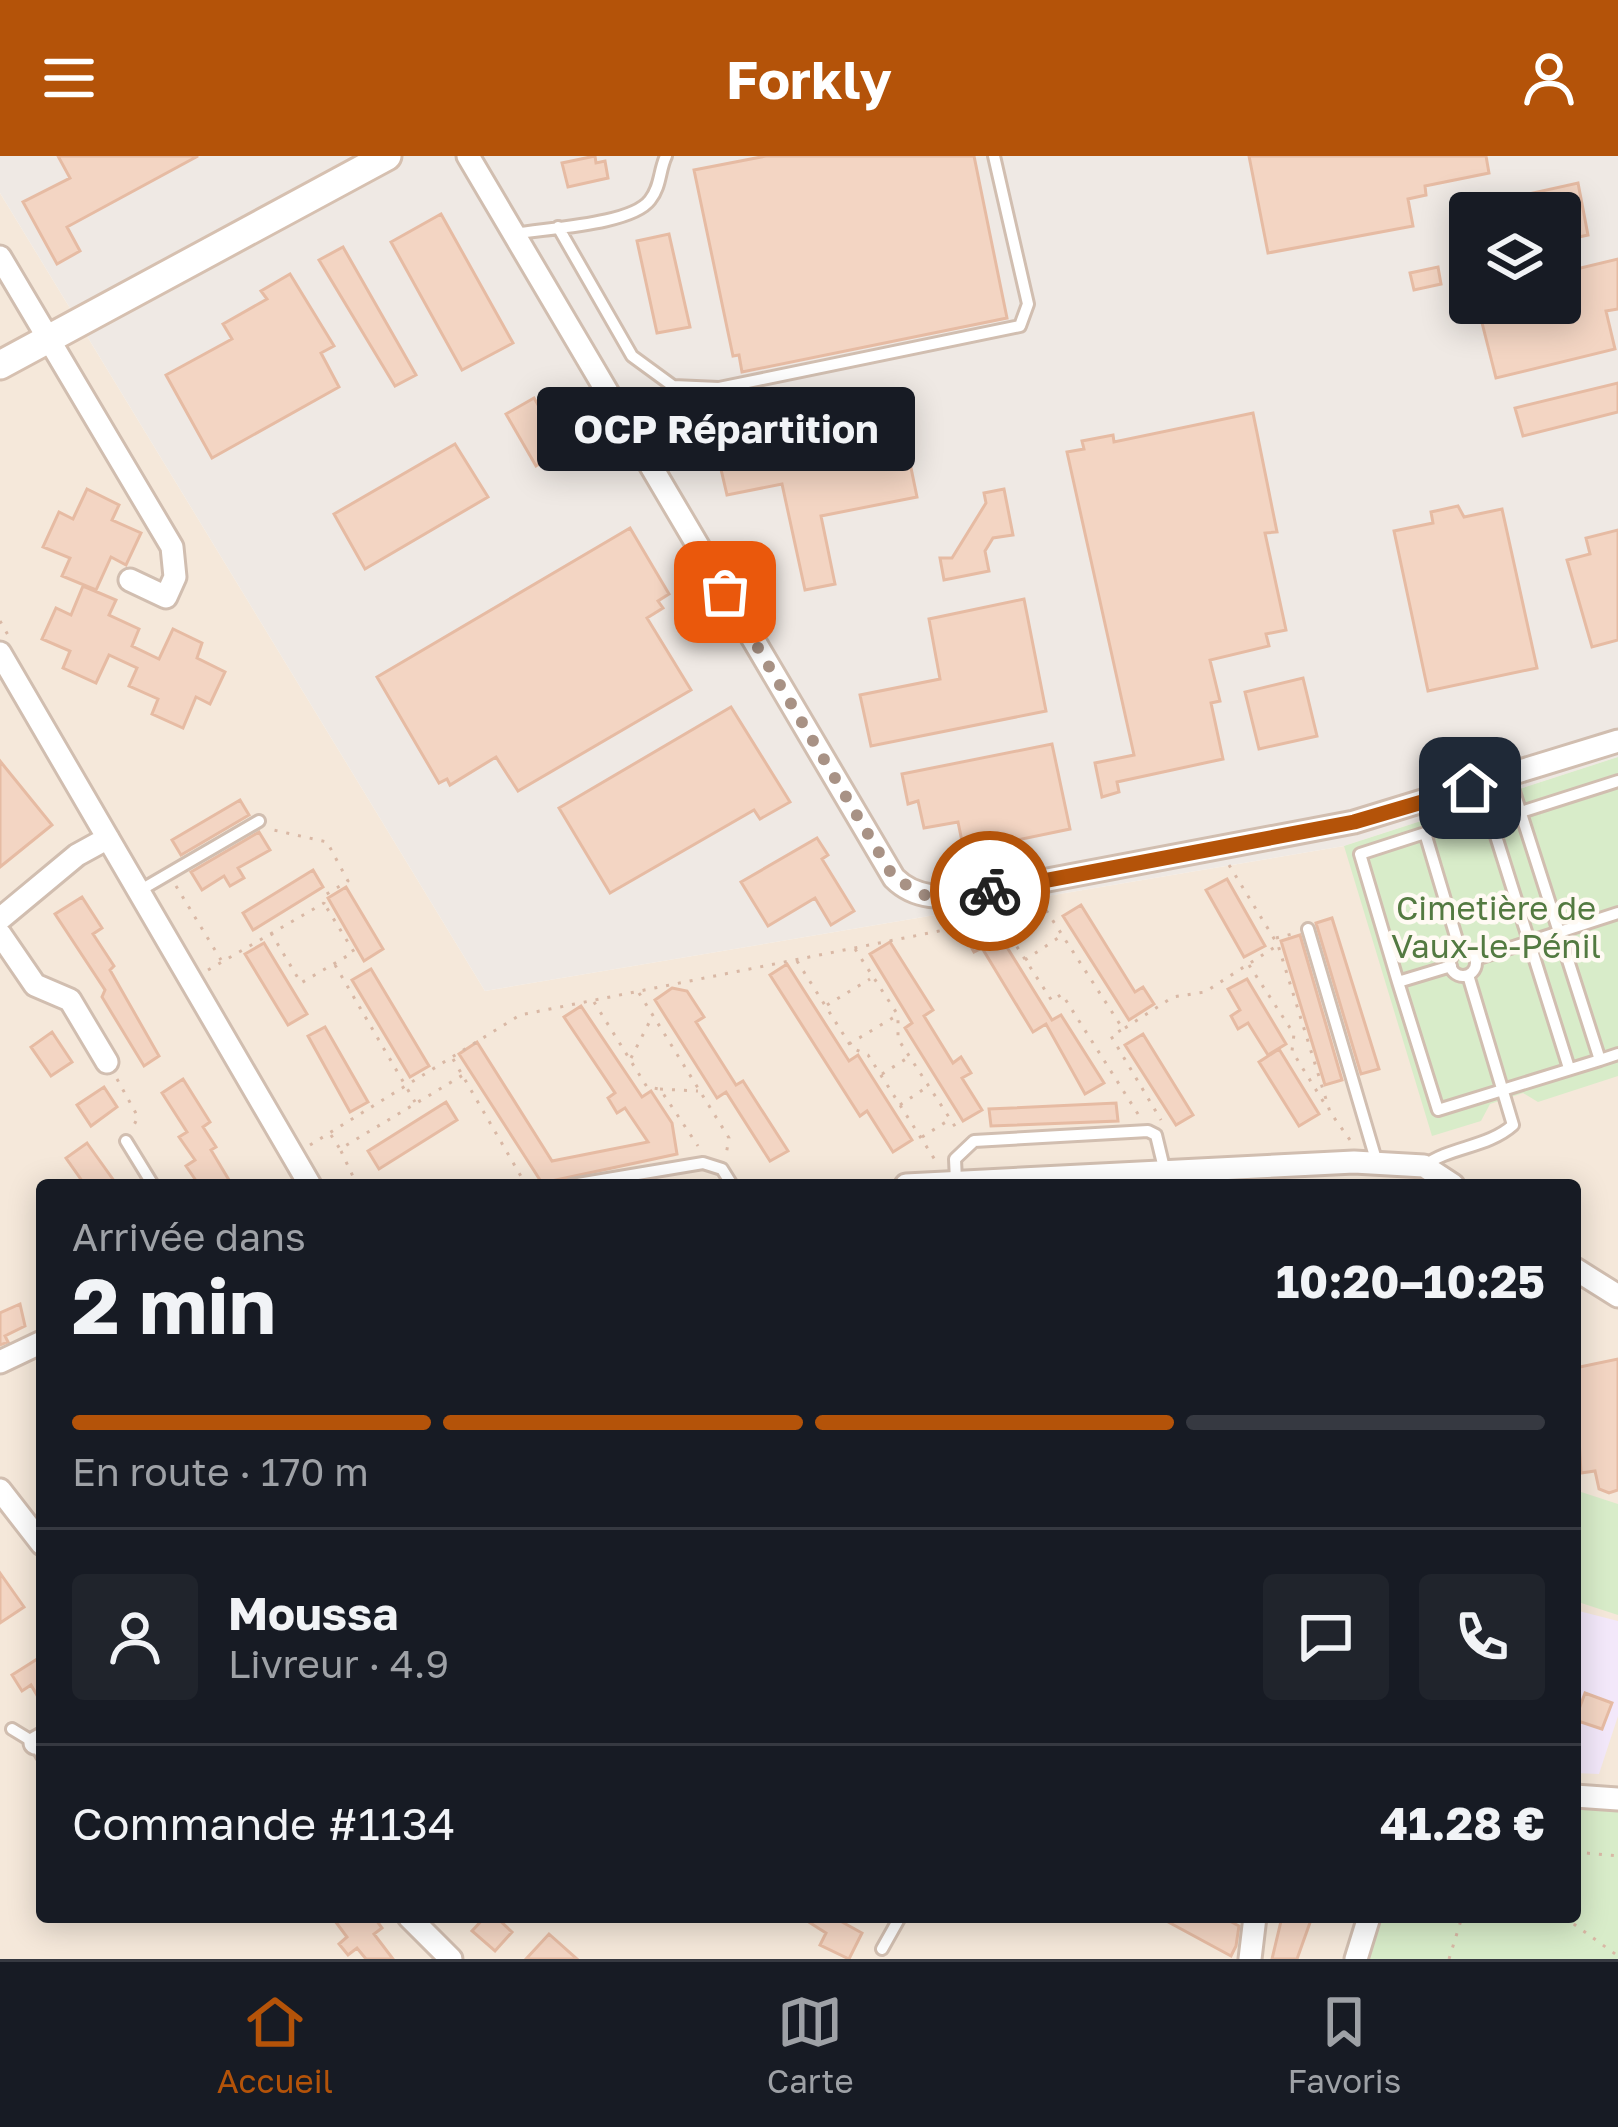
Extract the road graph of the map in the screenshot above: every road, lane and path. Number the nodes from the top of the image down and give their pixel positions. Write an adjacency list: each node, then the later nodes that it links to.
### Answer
1 (387, 156): 8 (street)
2 (468, 156): 6 (street)
3 (666, 156): 5 (lane)
4 (994, 156): 5 (lane)
5 (558, 226): 6 (lane)
6 (514, 234): 19 (street)
7 (0, 257): 8 (street)
8 (48, 339): 9 (street); 10 (street)
9 (0, 365)
10 (130, 580)
11 (1, 656): 18 (street)
12 (1618, 741): 13 (street)
13 (1509, 776): 15 (lane); 19 (street)
14 (1618, 781): 15 (lane)
15 (1521, 812): 28 (lane)
16 (259, 821): 20 (lane); 22 (path)
17 (1425, 833): 32 (lane); 35 (lane); 46 (lane)
18 (108, 838): 21 (street); 24 (street)
19 (1219, 848): 31 (path)
20 (169, 874): 21 (lane); 39 (path)
21 (139, 891): 45 (street)
22 (324, 903): 27 (path); 40 (path)
23 (1618, 914): 28 (lane)
24 (0, 919)
25 (999, 919): 30 (path); 34 (path); 38 (path)
26 (1308, 929): 31 (path); 79 (lane)
27 (271, 933): 39 (path); 40 (path)
28 (1560, 933): 32 (lane); 58 (lane)
29 (0, 934): 59 (street)
30 (1063, 935): 38 (path); 52 (path)
31 (1274, 939): 33 (path)
32 (1529, 942): 37 (lane); 60 (lane)
33 (1278, 945): 41 (path); 70 (path)
34 (854, 948): 36 (path); 44 (path)
35 (1460, 950): 37 (lane); 42 (lane)
36 (796, 959): 47 (path); 49 (path)
37 (1475, 959): 43 (lane)
38 (1025, 960): 73 (path)
39 (222, 962): 45 (path)
40 (334, 964): 63 (path)
41 (1249, 964): 52 (path); 70 (path)
42 (1451, 966): 43 (lane); 46 (lane)
43 (1468, 975): 66 (lane)
44 (873, 977): 49 (path); 51 (path)
45 (191, 980): 78 (street)
46 (1398, 982): 66 (lane)
47 (638, 991): 48 (path); 50 (path)
48 (593, 1000): 55 (path); 57 (path)
49 (825, 1006): 53 (path)
50 (653, 1015): 57 (path); 67 (path)
51 (898, 1016): 53 (path); 56 (path)
52 (1123, 1029): 73 (path)
53 (849, 1044): 61 (path)
54 (1618, 1054): 58 (lane)
55 (452, 1057): 62 (path); 63 (path)
56 (910, 1057): 61 (path); 64 (path)
57 (630, 1060): 65 (path)
58 (1600, 1060): 60 (lane)
59 (107, 1062): 75 (path)
60 (1569, 1068): 66 (lane)
61 (880, 1075): 69 (path)
62 (463, 1076): 68 (path); 87 (path)
63 (405, 1086): 68 (path); 72 (path)
64 (929, 1087): 69 (path); 71 (path)
65 (660, 1089): 67 (path); 80 (path)
66 (1503, 1089): 81 (lane)
67 (700, 1091): 83 (path)
68 (416, 1104): 77 (path)
69 (899, 1105): 74 (path)
70 (1330, 1112): 79 (path)
71 (950, 1120): 74 (path); 76 (path)
72 (330, 1133): 77 (path); 78 (path)
73 (1152, 1133): 76 (lane); 82 (lane)
74 (920, 1138): 90 (path)
75 (126, 1141): 84 (lane)
76 (966, 1145): 91 (lane)
77 (340, 1149): 86 (path)
78 (293, 1155): 85 (street)
79 (1365, 1162): 81 (street); 82 (street)
80 (703, 1163): 83 (lane); 88 (lane)
81 (1424, 1166): 93 (street)
82 (1164, 1168): 92 (street)
83 (722, 1169): 89 (lane)
84 (149, 1179)
85 (307, 1179)
86 (354, 1179)
87 (523, 1179)
88 (608, 1179)
89 (728, 1179)
90 (946, 1179)
91 (949, 1179)
92 (994, 1179)
93 (1444, 1179)
94 (1581, 1278): 95 (street)
95 (1618, 1296)
96 (36, 1345): 97 (street)
97 (0, 1362)
98 (0, 1490): 99 (street)
99 (36, 1536)
100 (13, 1729): 101 (lane)
101 (36, 1743)
102 (1581, 1796): 103 (street)
103 (1618, 1799)
104 (1581, 1853): 105 (path)
105 (1618, 1856)
106 (415, 1923): 114 (street)
107 (897, 1923): 112 (lane)
108 (1254, 1923): 115 (street)
109 (1367, 1923): 116 (street)
110 (1460, 1923): 117 (path)
111 (1573, 1923): 113 (path)
112 (882, 1948)
113 (1618, 1956)
114 (451, 1959)
115 (1250, 1959)
116 (1356, 1959)
117 (1449, 1959)

